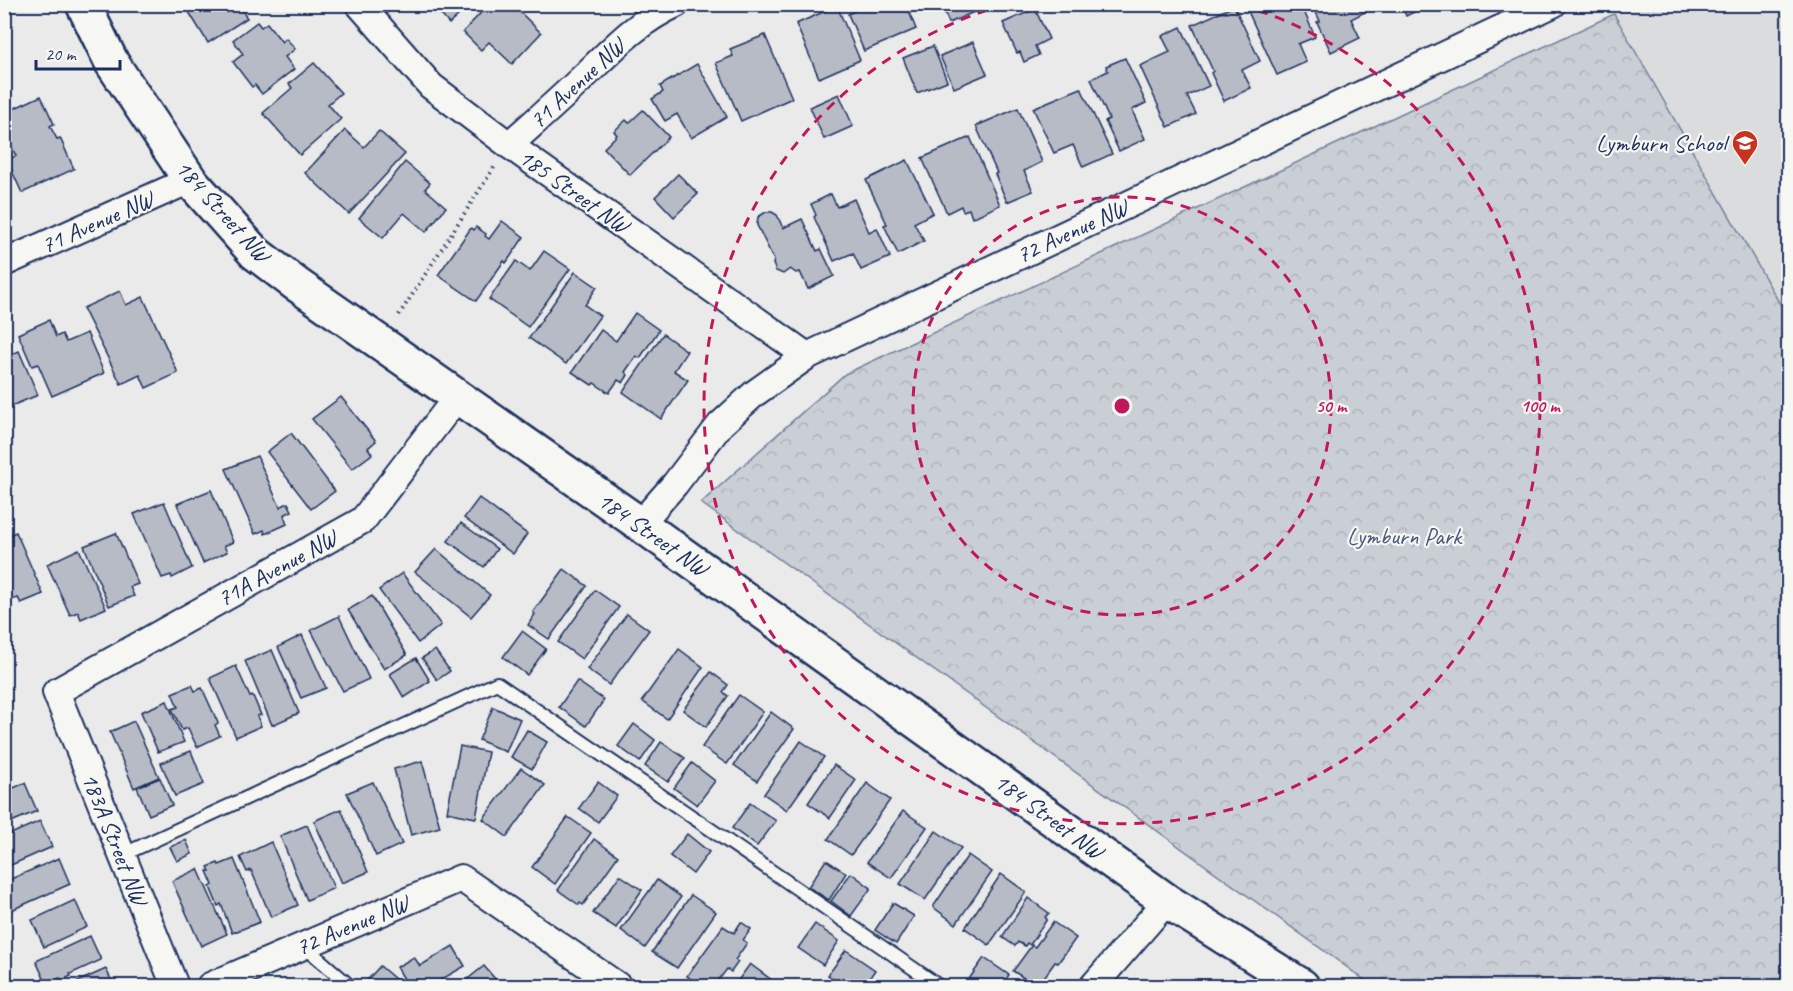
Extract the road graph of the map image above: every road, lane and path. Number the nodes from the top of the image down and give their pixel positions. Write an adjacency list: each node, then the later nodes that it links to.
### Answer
1 (83, 4): 6 (street, 184 Street NW)
2 (359, 4): 5 (street, 185 Street NW)
3 (676, 4): 5 (street, 71 Avenue NW)
4 (1553, 4): 9 (street, 72 Avenue NW)
5 (509, 145): 8 (path); 9 (street, 185 Street NW)
6 (190, 180): 7 (street, 71 Avenue NW); 10 (street, 184 Street NW)
7 (4, 263)
8 (399, 315)
9 (807, 356): 11 (street, 72 Avenue NW)
10 (458, 396): 11 (street, 184 Street NW); 12 (street, 71A Avenue NW)
11 (640, 524): 14 (street, 184 Street NW)
12 (56, 692): 13 (street, 183A Street NW)
13 (122, 855): 16 (street, 183A Street NW); 20 (lane)
14 (1167, 902): 21 (street); 22 (street, 184 Street NW)
15 (304, 946): 17 (street, 72 Avenue NW); 18 (lane); 19 (street, 72 Avenue NW)
16 (175, 987)
17 (210, 987)
18 (350, 987)
19 (618, 987)
20 (939, 987)
21 (1093, 987)
22 (1302, 987)

